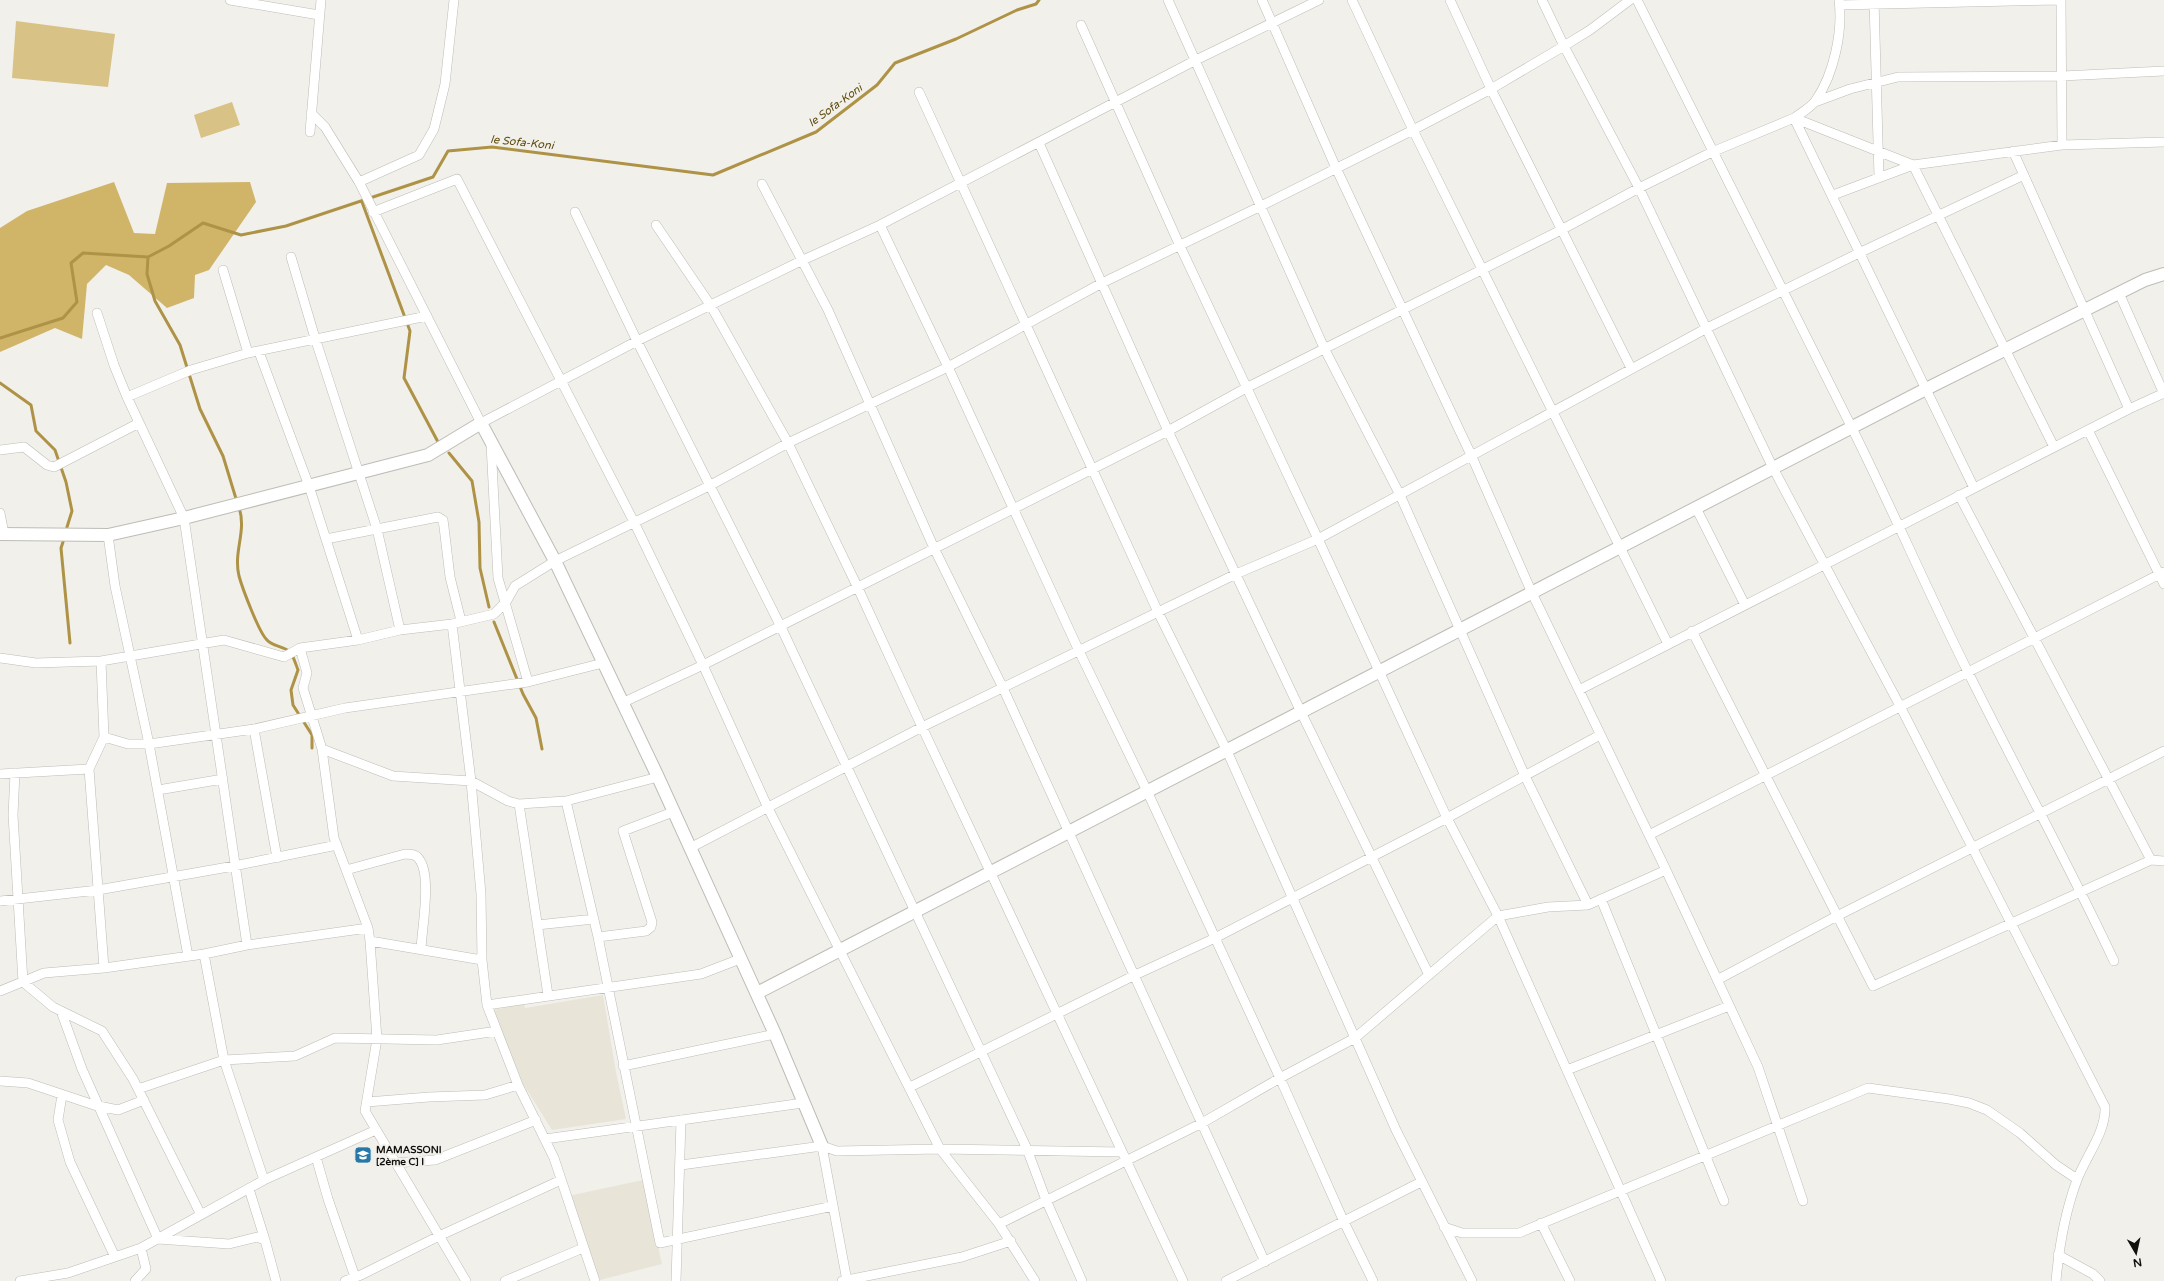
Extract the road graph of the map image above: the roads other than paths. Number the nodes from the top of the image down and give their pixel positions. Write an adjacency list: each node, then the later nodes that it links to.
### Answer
1 (230, 0): 15 (street)
2 (321, 0): 15 (street)
3 (454, 0): 41 (street)
4 (1168, 0): 19 (street)
5 (1262, 0): 16 (street)
6 (1319, 0): 16 (street)
7 (1352, 0): 29 (street)
8 (1450, 0): 23 (street)
9 (1542, 0): 18 (street)
10 (1630, 0): 18 (street)
11 (1637, 0): 36 (street)
12 (2059, 0): 13 (street); 21 (street)
13 (1874, 2): 14 (street); 22 (street)
14 (1840, 3): 26 (street)
15 (319, 15): 27 (street)
16 (1272, 24): 19 (street); 38 (street)
17 (1081, 25): 25 (street)
18 (1564, 46): 23 (street); 44 (street)
19 (1196, 60): 25 (street); 46 (street)
20 (2164, 71): 21 (street)
21 (2062, 76): 22 (street); 33 (street)
22 (1877, 81): 26 (street); 34 (street)
23 (1491, 89): 29 (street); 52 (street)
24 (919, 92): 42 (street)
25 (1116, 102): 32 (street); 53 (street)
26 (1815, 102): 28 (street)
27 (311, 113): 30 (street); 41 (street)
28 (1794, 118): 34 (street); 36 (street); 45 (street)
29 (1413, 130): 38 (street); 57 (street)
30 (310, 132)
31 (2164, 142): 33 (street)
32 (1039, 143): 42 (street); 60 (street)
33 (2062, 145): 35 (street)
34 (1879, 151): 37 (street); 40 (street)
35 (2014, 151): 37 (street); 39 (street)
36 (1712, 152): 44 (street); 61 (street)
37 (1913, 165): 40 (street); 49 (street)
38 (1336, 168): 46 (street); 65 (street)
39 (2024, 175): 49 (street); 64 (street)
40 (1879, 177): 45 (street)
41 (359, 182): 47 (street)
42 (960, 183): 51 (street); 68 (street)
43 (762, 184): 56 (street)
44 (1639, 188): 52 (street); 69 (street)
45 (1833, 195): 54 (street)
46 (1259, 207): 53 (street); 72 (street)
47 (374, 212): 67 (street); 78 (street)
48 (575, 212): 71 (street)
49 (1938, 215): 54 (street); 73 (street)
50 (656, 225): 63 (street)
51 (880, 225): 56 (street); 76 (street)
52 (1561, 230): 57 (street); 77 (street)
53 (1179, 244): 60 (street); 79 (street)
54 (1861, 252): 61 (street); 80 (street)
55 (292, 257): 70 (street)
56 (803, 260): 63 (street); 83 (street)
57 (1482, 268): 65 (street); 85 (street)
58 (223, 270): 75 (street)
59 (2164, 274): 62 (street)
60 (1102, 283): 68 (street); 89 (street)
61 (1784, 290): 69 (street); 88 (street)
62 (2119, 293): 64 (street); 81 (street)
63 (711, 306): 71 (street); 92 (street)
64 (2085, 310): 73 (street); 84 (street)
65 (1402, 311): 72 (street); 95 (street)
66 (97, 313): 82 (street)
67 (427, 316): 70 (street); 87 (street)
68 (1025, 325): 76 (street); 96 (street)
69 (1708, 328): 77 (street); 97 (street)
70 (315, 338): 74 (street); 98 (street)
71 (637, 341): 78 (street); 100 (street)
72 (1325, 350): 79 (street); 102 (street)
73 (2006, 350): 80 (street); 93 (street)
74 (259, 352): 75 (street); 99 (street)
75 (248, 353): 82 (street)
76 (948, 367): 83 (street); 104 (street)
77 (1631, 368): 85 (street)
78 (561, 380): 87 (street); 108 (street)
79 (1246, 388): 89 (street); 113 (street)
80 (1926, 389): 88 (street); 101 (street)
81 (2164, 393): 84 (street)
82 (127, 397): 86 (street)
83 (869, 404): 92 (street); 116 (street)
84 (2129, 409): 90 (street)
85 (1553, 412): 95 (street); 115 (street)
86 (139, 423): 94 (street); 107 (street)
87 (480, 423): 91 (street); 98 (street)
88 (1852, 427): 97 (street); 109 (street)
89 (1168, 430): 96 (street); 120 (street)
90 (2088, 430): 93 (street); 119 (street)
91 (491, 443): 117 (street); 124 (street)
92 (788, 443): 100 (street); 122 (street)
93 (2054, 447): 101 (street)
94 (0, 450)
95 (1472, 457): 102 (street); 123 (street)
96 (1091, 468): 104 (street); 126 (street)
97 (1774, 468): 105 (street); 118 (street)
98 (361, 474): 99 (street); 110 (street)
99 (309, 486): 107 (street); 114 (street)
100 (709, 486): 108 (street); 128 (street)
101 (1974, 488): 103 (street)
102 (1400, 494): 113 (street); 130 (street)
103 (1959, 495): 109 (street); 132 (street)
104 (1013, 508): 116 (street); 137 (street)
105 (1696, 508): 115 (street); 125 (street)
106 (0, 513): 111 (street)
107 (184, 518): 112 (street); 134 (street)
108 (634, 522): 117 (street); 142 (street)
109 (1899, 526): 118 (street); 144 (street)
110 (377, 529): 114 (street); 127 (street); 129 (street)
111 (2, 534): 112 (street)
112 (108, 535): 138 (street)
113 (1318, 538): 120 (street); 143 (street)
114 (326, 539): 133 (street)
115 (1620, 547): 123 (street); 135 (street)
116 (934, 548): 122 (street); 146 (street)
117 (555, 561): 124 (street); 141 (street)
118 (1824, 564): 125 (street); 150 (street)
119 (2161, 573): 121 (street); 132 (street)
120 (1236, 574): 126 (street); 151 (street)
121 (2164, 584)
122 (857, 586): 128 (street); 153 (street)
123 (1532, 593): 130 (street); 147 (street)
124 (506, 602): 127 (street); 145 (street)
125 (1745, 605): 131 (street)
126 (1158, 612): 137 (street); 160 (street)
127 (457, 623): 129 (street); 148 (street)
128 (780, 625): 142 (street); 162 (street)
129 (400, 630): 133 (street)
130 (1459, 630): 143 (street); 167 (street)
131 (1692, 631): 135 (street); 166 (street)
132 (2034, 638): 144 (street); 170 (street)
133 (358, 640): 136 (street)
134 (203, 644): 136 (street); 138 (street); 155 (street)
135 (1668, 644): 147 (street)
136 (294, 651): 152 (street)
137 (1079, 651): 146 (street); 173 (street)
138 (130, 656): 140 (street); 158 (street)
139 (0, 658): 140 (street)
140 (101, 661): 157 (street)
141 (603, 663): 145 (street); 149 (street)
142 (703, 665): 149 (street); 176 (street)
143 (1379, 672): 151 (street); 179 (street)
144 (1968, 672): 150 (street); 178 (street)
145 (527, 682): 148 (street)
146 (1003, 688): 153 (street); 180 (street)
147 (1579, 690): 156 (street)
148 (462, 692): 152 (street); 171 (street)
149 (622, 703): 168 (street)
150 (1900, 706): 166 (street); 184 (street)
151 (1301, 712): 160 (street); 185 (street)
152 (304, 717): 154 (street); 159 (street)
153 (922, 727): 162 (street); 192 (street)
154 (254, 729): 155 (street); 186 (street)
155 (217, 734): 158 (street); 169 (street)
156 (1600, 735): 167 (street); 181 (street)
157 (104, 737): 158 (street); 163 (street)
158 (149, 744): 172 (street)
159 (322, 749): 171 (street); 182 (street)
160 (1227, 750): 173 (street); 196 (street)
161 (2164, 751): 170 (street)
162 (847, 766): 176 (street); 201 (street)
163 (89, 769): 164 (street); 194 (street)
164 (15, 773): 165 (street); 197 (street)
165 (0, 774)
166 (1765, 775): 181 (street); 203 (street)
167 (1525, 776): 179 (street); 200 (street)
168 (658, 777): 174 (street); 177 (street)
169 (222, 779): 172 (street); 189 (street)
170 (2108, 779): 178 (street); 187 (street)
171 (471, 781): 175 (street); 217 (street)
172 (158, 790): 193 (street)
173 (1147, 791): 180 (street); 209 (street)
174 (566, 801): 175 (street); 204 (street)
175 (519, 804): 206 (street)
176 (768, 808): 183 (street); 213 (street)
177 (673, 812): 183 (street); 208 (street)
178 (2041, 813): 184 (street); 195 (street)
179 (1447, 818): 185 (street); 202 (street)
180 (1068, 832): 192 (street); 221 (street)
181 (1649, 835): 191 (street)
182 (337, 845): 186 (street); 190 (street)
183 (690, 848): 216 (street)
184 (1972, 848): 203 (street); 205 (street)
185 (1371, 857): 196 (street); 220 (street)
186 (277, 858): 189 (street)
187 (2151, 860): 188 (street); 195 (street)
188 (2164, 861)
189 (234, 866): 193 (street); 211 (street)
190 (346, 870): 207 (street); 212 (street)
191 (1666, 870): 198 (street); 222 (street)
192 (990, 872): 201 (street); 231 (street)
193 (174, 876): 194 (street); 215 (street)
194 (98, 890): 197 (street); 219 (street)
195 (2082, 892): 205 (street); 218 (street)
196 (1292, 897): 209 (street); 235 (street)
197 (18, 899): 199 (street); 223 (street)
198 (1602, 899): 200 (street); 234 (street)
199 (0, 901)
200 (1588, 905): 202 (street)
201 (915, 911): 213 (street); 237 (street)
202 (1498, 916): 220 (street); 240 (street)
203 (1837, 916): 205 (street); 222 (street)
204 (594, 919): 206 (street); 208 (street)
205 (2011, 924): 266 (street)
206 (537, 925): 227 (street)
207 (368, 928): 210 (street); 211 (street)
208 (598, 937): 224 (street)
209 (1215, 938): 221 (street); 241 (street)
210 (370, 941): 212 (street); 236 (street)
211 (247, 945): 214 (street)
212 (421, 949): 217 (street)
213 (841, 949): 226 (street); 244 (street)
214 (204, 954): 215 (street); 238 (street)
215 (188, 956): 219 (street)
216 (740, 959): 224 (street); 226 (street)
217 (482, 960): 228 (street)
218 (2114, 961)
219 (104, 968): 223 (street)
220 (1429, 975): 235 (street)
221 (1133, 976): 231 (street); 253 (street)
222 (1717, 980): 229 (street)
223 (23, 982): 225 (street); 230 (street)
224 (608, 986): 227 (street); 239 (street)
225 (0, 991)
226 (757, 993): 233 (street)
227 (548, 995): 228 (street)
228 (487, 1005): 232 (street)
229 (1729, 1006): 234 (street); 254 (street)
230 (61, 1011): 245 (street); 250 (street)
231 (1057, 1014): 237 (street); 261 (street)
232 (497, 1031): 236 (street); 243 (street)
233 (775, 1034): 239 (street); 249 (street)
234 (1656, 1035): 240 (street); 262 (street)
235 (1355, 1038): 241 (street); 269 (street)
236 (377, 1039): 238 (street); 248 (street)
237 (980, 1052): 244 (street); 260 (street)
238 (224, 1060): 245 (street); 267 (street)
239 (623, 1066): 255 (street)
240 (1567, 1070): 271 (street)
241 (1280, 1078): 253 (street); 277 (street)
242 (0, 1081): 246 (street)
243 (518, 1085): 248 (street); 251 (street)
244 (910, 1087): 259 (street)
245 (138, 1089): 247 (street)
246 (62, 1095): 250 (street); 289 (street)
247 (144, 1100): 250 (street); 276 (street)
248 (367, 1102): 256 (street)
249 (803, 1103): 252 (street); 258 (street)
250 (98, 1106): 283 (street)
251 (536, 1120): 257 (street); 264 (street)
252 (682, 1120): 255 (street); 265 (street)
253 (1202, 1123): 261 (street); 290 (street)
254 (1777, 1125): 262 (street); 266 (street); 274 (street)
255 (635, 1127): 257 (street); 282 (street)
256 (376, 1130): 263 (street); 264 (street)
257 (545, 1139): 268 (street)
258 (822, 1146): 259 (street); 265 (street); 275 (street)
259 (940, 1149): 260 (street); 279 (street)
260 (1027, 1149): 261 (street); 272 (street)
261 (1124, 1155): 272 (street); 303 (street)
262 (1705, 1155): 271 (street); 273 (street)
263 (316, 1157): 267 (street); 291 (street)
264 (395, 1163): 281 (street)
265 (681, 1165): 282 (street)
266 (2077, 1179): 288 (street)
267 (264, 1180): 270 (street)
268 (561, 1180): 281 (street); 287 (street)
269 (1421, 1182): 277 (street); 280 (street)
270 (249, 1189): 276 (street); 284 (street)
271 (1620, 1190): 278 (street); 308 (street)
272 (1046, 1200): 279 (street); 302 (street)
273 (1724, 1201)
274 (1803, 1201)
275 (833, 1206): 282 (street); 300 (street)
276 (201, 1215): 283 (street)
277 (1344, 1222): 290 (street); 305 (street)
278 (1541, 1223): 280 (street); 307 (street)
279 (999, 1224): 285 (street)
280 (1444, 1227): 306 (street)
281 (439, 1236): 291 (street); 296 (street)
282 (679, 1238): 299 (street)
283 (158, 1239): 284 (street); 286 (street)
284 (265, 1240): 294 (street)
285 (1011, 1241): 300 (street); 301 (street)
286 (141, 1248): 289 (street); 293 (street)
287 (583, 1248): 297 (street); 298 (street)
288 (2058, 1255): 309 (street); 310 (street)
289 (115, 1257): 292 (street)
290 (1264, 1262): 304 (street)
291 (355, 1277): 295 (street)
292 (20, 1281)
293 (135, 1281)
294 (276, 1281)
295 (345, 1281)
296 (466, 1281)
297 (505, 1281)
298 (595, 1281)
299 (676, 1281)
300 (845, 1281)
301 (1035, 1281)
302 (1082, 1281)
303 (1183, 1281)
304 (1226, 1281)
305 (1373, 1281)
306 (1472, 1281)
307 (1570, 1281)
308 (1661, 1281)
309 (2056, 1281)
310 (2100, 1281)

